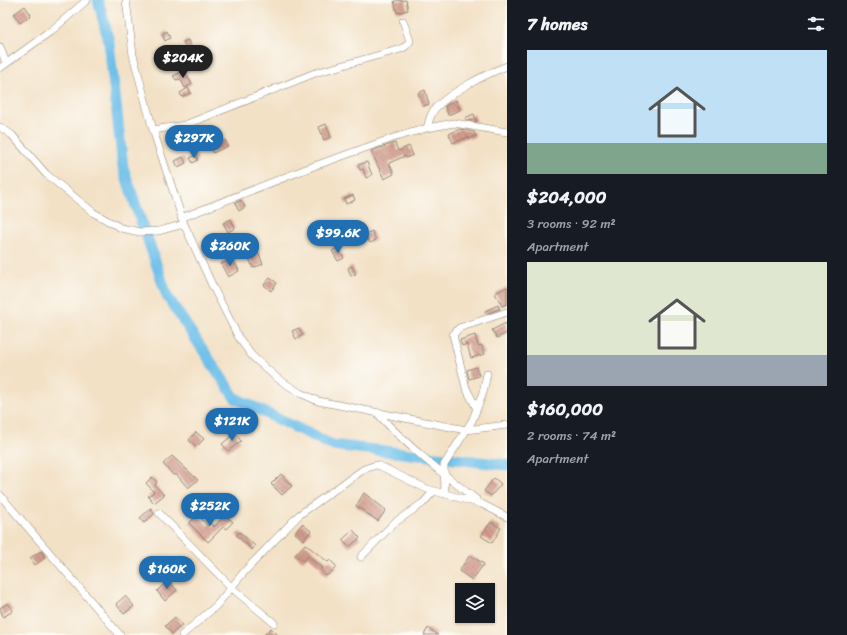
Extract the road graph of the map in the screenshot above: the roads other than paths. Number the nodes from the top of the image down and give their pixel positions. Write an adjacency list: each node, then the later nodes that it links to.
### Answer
1 (87, 0): 5 (street)
2 (126, 0): 9 (street)
3 (403, 21): 9 (street)
4 (0, 47): 5 (street)
5 (3, 65)
6 (507, 66): 8 (street)
7 (0, 127): 11 (street)
8 (428, 128): 10 (street); 11 (street)
9 (153, 130): 11 (street)
10 (507, 132)
11 (183, 221): 15 (street)
12 (507, 312): 14 (street)
13 (487, 374): 14 (street)
14 (477, 409): 17 (street)
15 (378, 414): 17 (street); 18 (street)
16 (507, 425): 17 (street)
17 (466, 430): 18 (street)
18 (443, 474): 20 (street); 22 (street)
19 (434, 491): 20 (street); 25 (street); 26 (street)
20 (445, 494): 22 (street)
21 (0, 495): 28 (street)
22 (482, 504): 24 (street)
23 (158, 513): 26 (street)
24 (507, 517)
25 (361, 557)
26 (232, 588): 27 (street); 29 (street)
27 (274, 623)
28 (120, 635)
29 (182, 635)

